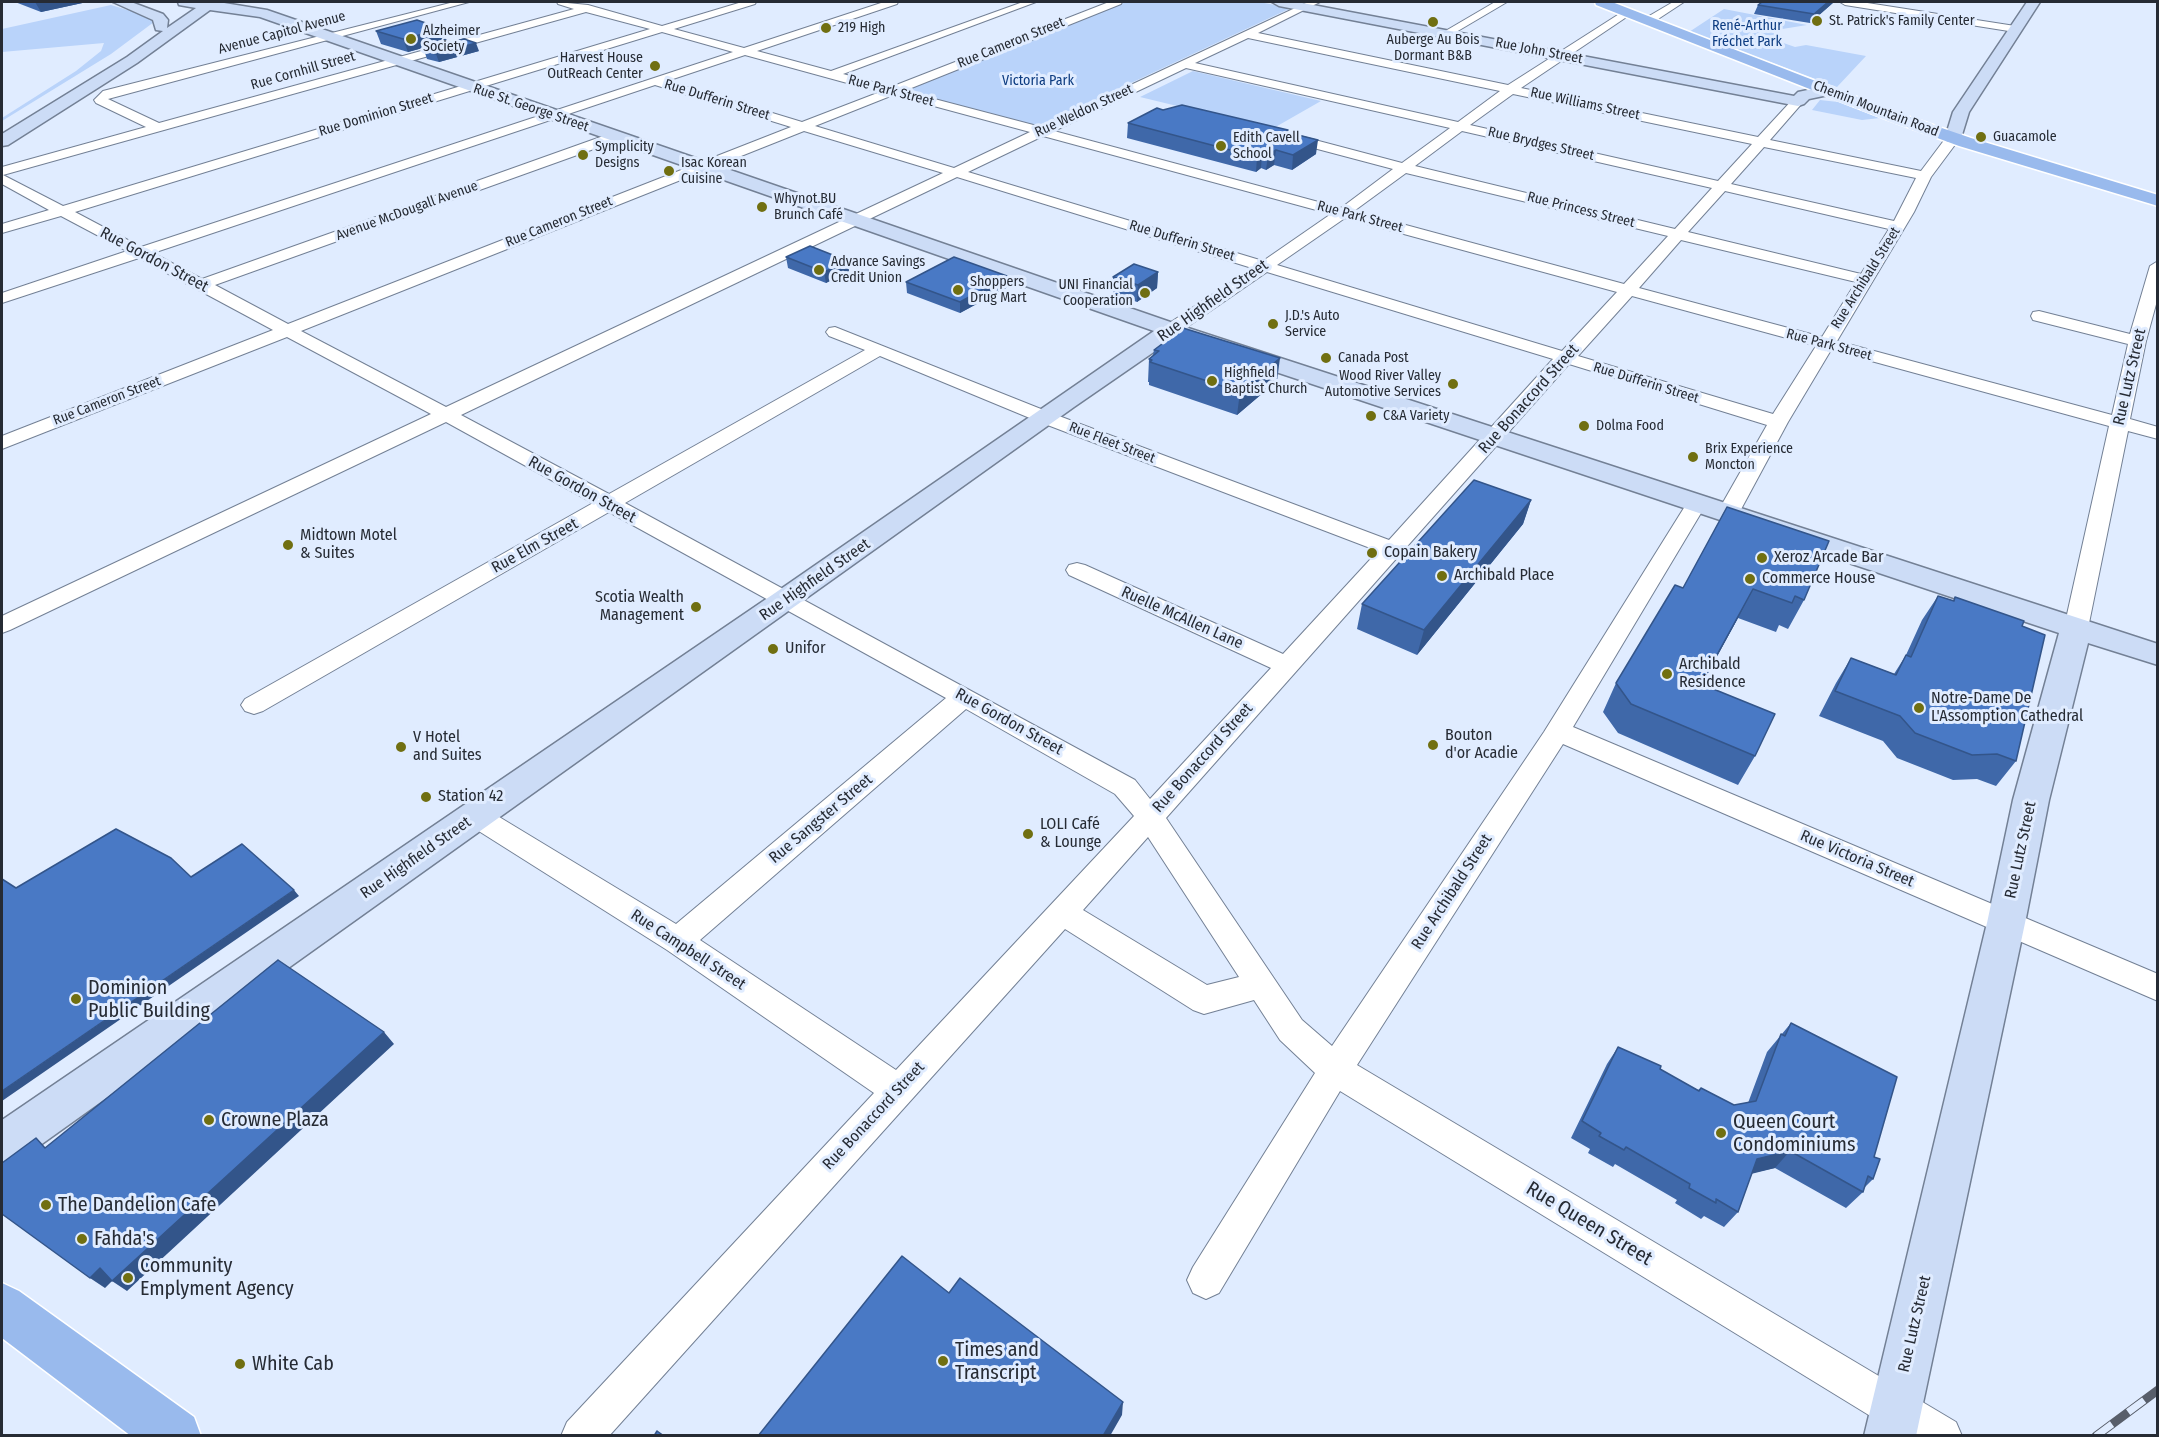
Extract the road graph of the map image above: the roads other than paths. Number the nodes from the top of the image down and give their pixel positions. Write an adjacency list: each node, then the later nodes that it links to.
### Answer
1 (120, 2): 24 (main road)
2 (198, 2): 21 (main road, Rue St. George Street); 24 (main road)
3 (245, 2): 21 (main road)
4 (464, 2): 27 (street, Avenue Capitol Avenue)
5 (562, 2): 18 (street, Rue Park Street)
6 (612, 2): 18 (street, Rue Cornhill Street)
7 (751, 2): 22 (street, Rue Dominion Street)
8 (892, 2): 28 (street)
9 (1031, 2): 32 (street)
10 (1117, 2): 36 (street, Rue Cameron Street)
11 (1280, 2): 17 (main road, Rue John Street)
12 (1502, 2): 25 (street)
13 (1601, 2): 19 (main road, Chemin Mountain Road)
14 (1679, 2): 20 (street)
15 (1845, 2): 23 (street)
16 (2033, 2): 23 (main road)
17 (1310, 4): 25 (main road, Rue John Street); 26 (street, Rue Weldon Street)
18 (587, 8): 22 (street, Rue Park Street); 30 (street, Rue Cornhill Street)
19 (1627, 12): 20 (main road, Chemin Mountain Road); 29 (street, Rue Highfield Street)
20 (1648, 21): 37 (main road, Chemin Mountain Road)
21 (299, 25): 24 (main road); 27 (main road, Rue St. George Street)
22 (661, 29): 28 (street, Rue Park Street); 34 (street, Rue Dominion Street)
23 (2015, 29): 40 (main road)
24 (162, 32): 45 (main road); 50 (main road)
25 (1447, 33): 29 (main road, Rue John Street)
26 (1245, 34): 31 (street, Rue Weldon Street); 35 (street, Rue Williams Street)
27 (331, 37): 30 (main road, Rue St. George Street); 44 (street, Avenue Capitol Avenue)
28 (744, 51): 32 (street, Rue Park Street); 33 (street)
29 (1563, 56): 35 (street, Rue Highfield Street); 38 (main road, Rue John Street)
30 (397, 60): 34 (main road, Rue St. George Street); 44 (street, Rue Cornhill Street)
31 (1184, 64): 43 (street, Rue Brydges Street); 46 (street, Rue Weldon Street)
32 (833, 75): 36 (street, Rue Park Street)
33 (654, 81): 41 (street); 42 (street, Rue Dufferin Street)
34 (469, 86): 41 (main road, Rue St. George Street); 60 (street, Rue Dominion Street)
35 (1511, 89): 43 (street, Rue Highfield Street); 51 (street, Rue Williams Street)
36 (890, 91): 42 (street, Rue Cameron Street); 46 (street, Rue Park Street)
37 (1827, 91): 38 (main road); 39 (main road, Chemin Mountain Road)
38 (1798, 101): 51 (street, Rue Bonaccord Street)
39 (1874, 109): 40 (main road); 48 (main road, Chemin Mountain Road)
40 (1961, 112): 48 (main road)
41 (549, 114): 47 (main road, Rue St. George Street); 66 (street)
42 (802, 126): 52 (street, Rue Cameron Street); 55 (street, Rue Dufferin Street)
43 (1461, 126): 53 (street, Rue Highfield Street); 58 (street, Rue Brydges Street)
44 (157, 127): 54 (street, Rue Cornhill Street)
45 (2, 128)
46 (1040, 132): 55 (street, Rue Weldon Street); 61 (street, Rue Park Street)
47 (614, 137): 52 (main road, Rue St. George Street); 70 (street, Avenue McDougall Avenue)
48 (1953, 138): 56 (street, Rue Archibald Street); 59 (main road, Chemin Mountain Road)
49 (1296, 139): 53 (street, Rue Princess Street)
50 (2, 141)
51 (1764, 141): 56 (street, Rue Williams Street); 58 (street, Rue Bonaccord Street)
52 (699, 166): 62 (main road, Rue St. George Street); 74 (street, Rue Cameron Street)
53 (1404, 168): 61 (street, Rue Highfield Street); 65 (street, Rue Princess Street)
54 (2, 171)
55 (953, 173): 62 (street, Rue Weldon Street); 67 (street, Rue Dufferin Street)
56 (1924, 176): 63 (street, Rue Archibald Street)
57 (2, 179): 60 (street, Rue Gordon Street)
58 (1724, 186): 63 (street, Rue Brydges Street); 65 (street, Rue Bonaccord Street)
59 (2157, 201)
60 (61, 211): 64 (street, Rue Dominion Street); 66 (street, Rue Gordon Street)
61 (1342, 213): 67 (street, Rue Highfield Street); 71 (street, Rue Park Street)
62 (852, 220): 75 (main road, Rue St. George Street); 81 (street, Rue Weldon Street)
63 (1898, 226): 69 (street, Rue Archibald Street)
64 (2, 229)
65 (1679, 234): 69 (street, Rue Princess Street); 71 (street, Rue Bonaccord Street)
66 (139, 252): 70 (street, Rue Gordon Street); 72 (street)
67 (1263, 266): 75 (street, Rue Highfield Street); 80 (street, Rue Dufferin Street)
68 (2157, 266): 77 (street, Rue Lutz Street)
69 (1867, 280): 78 (street, Rue Archibald Street)
70 (200, 285): 74 (street, Rue Gordon Street)
71 (1627, 290): 78 (street, Rue Park Street); 80 (street, Rue Bonaccord Street)
72 (2, 298)
73 (2039, 316): 77 (street)
74 (288, 330): 81 (street, Rue Gordon Street); 87 (street, Rue Cameron Street)
75 (1171, 330): 82 (main road, Rue Highfield Street); 86 (main road, Rue St. George Street)
76 (834, 332): 79 (street, Rue Fleet Street)
77 (2137, 341): 84 (street, Rue Lutz Street)
78 (1825, 344): 83 (street, Rue Archibald Street); 84 (street, Rue Park Street)
79 (878, 350): 82 (street, Rue Fleet Street); 89 (street, Rue Elm Street)
80 (1563, 358): 83 (street, Rue Dufferin Street); 86 (street, Rue Bonaccord Street)
81 (446, 414): 89 (street, Rue Gordon Street); 94 (street, Rue Weldon Street)
82 (1044, 417): 91 (street, Rue Fleet Street); 93 (main road, Rue Highfield Street)
83 (1778, 422): 90 (street, Rue Archibald Street)
84 (2120, 423): 85 (street, Rue Park Street); 95 (street, Rue Lutz Street)
85 (2157, 433)
86 (1495, 436): 88 (main road, Rue St. George Street); 91 (street, Rue Bonaccord Street)
87 (2, 443)
88 (1697, 503): 90 (main road, Rue St. George Street); 100 (street, Rue Archibald Street)
89 (608, 505): 93 (street, Rue Gordon Street); 99 (street, Rue Elm Street)
90 (1728, 513): 95 (main road, Rue St. George Street)
91 (1392, 549): 97 (street, Rue Bonaccord Street)
92 (1077, 570): 97 (street, Ruelle McAllen Lane)
93 (786, 600): 98 (street, Rue Gordon Street); 101 (main road, Rue Highfield Street)
94 (2, 625)
95 (2076, 628): 96 (main road, Rue St. George Street); 104 (main road, Rue Lutz Street)
96 (2157, 655)
97 (1286, 665): 102 (street, Rue Bonaccord Street)
98 (964, 697): 102 (street, Rue Gordon Street); 105 (street, Rue Sangster Street)
99 (254, 705)
100 (1557, 730): 104 (street, Rue Victoria Street); 108 (street, Rue Archibald Street)
101 (476, 816): 105 (street, Rue Campbell Street); 110 (main road, Rue Highfield Street)
102 (1150, 817): 103 (street, Rue Bonaccord Street); 106 (street, Rue Queen Street)
103 (1062, 912): 106 (street); 109 (street, Rue Bonaccord Street)
104 (2006, 923): 107 (street, Rue Victoria Street); 113 (main road, Rue Lutz Street)
105 (678, 941): 109 (street, Rue Campbell Street)
106 (1261, 984): 108 (street, Rue Queen Street)
107 (2157, 988)
108 (1335, 1070): 111 (street, Rue Archibald Street); 113 (street, Rue Queen Street)
109 (897, 1090): 115 (street, Rue Bonaccord Street)
110 (2, 1146)
111 (1206, 1280)
112 (2, 1308): 114 (main road)
113 (1893, 1422): 116 (street, Rue Queen Street)
114 (175, 1436)
115 (581, 1436)
116 (1942, 1436)

